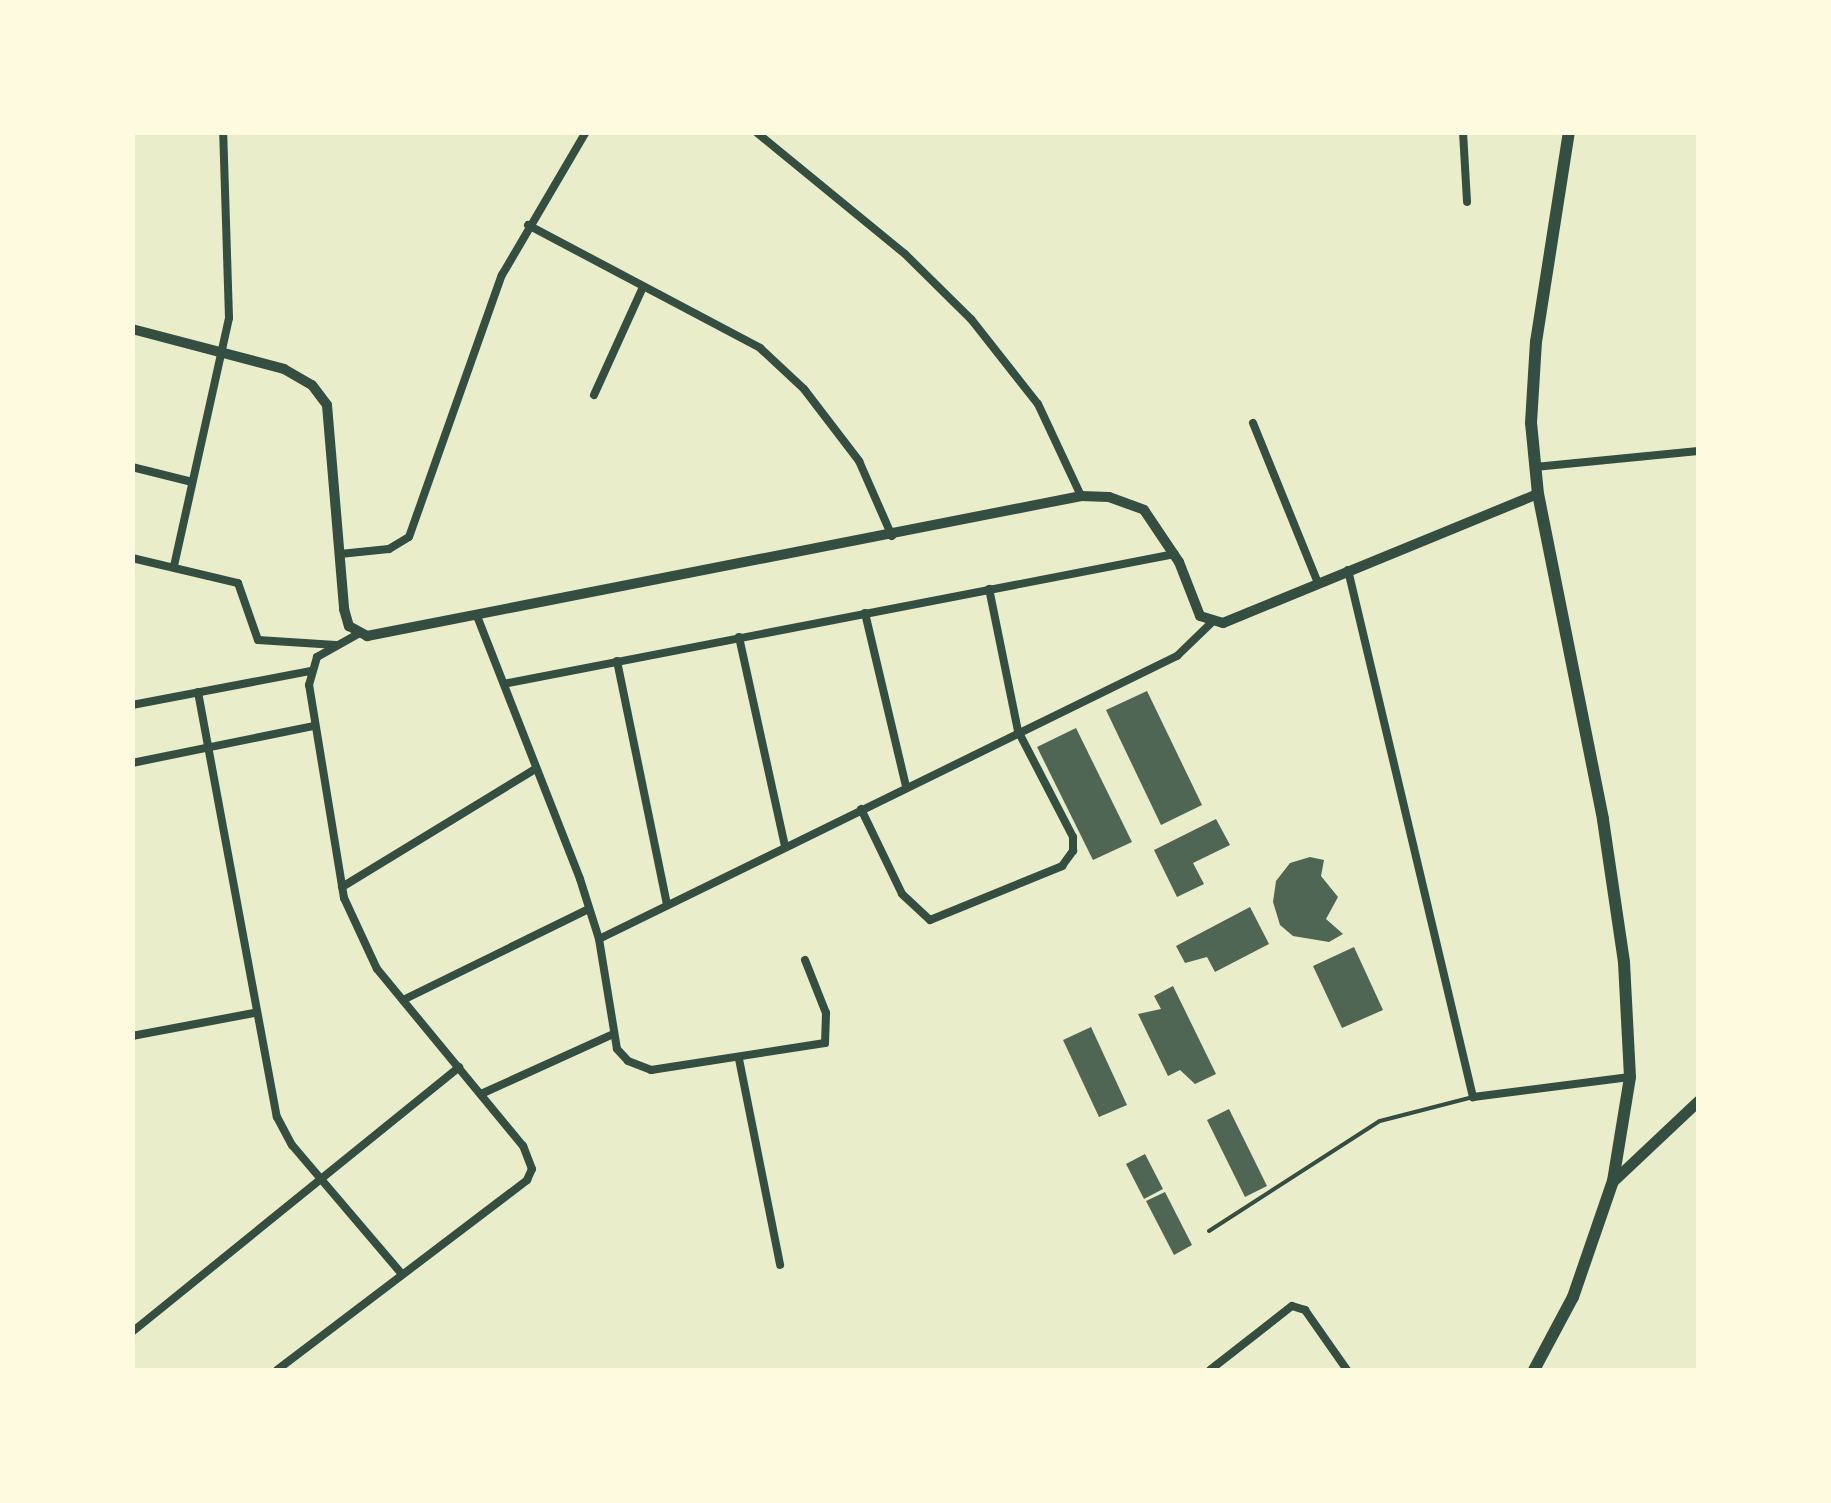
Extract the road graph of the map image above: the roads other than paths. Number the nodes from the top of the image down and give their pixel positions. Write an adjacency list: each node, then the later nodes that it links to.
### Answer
1 (222, 132): 11 (street)
2 (571, 132): 6 (street)
3 (756, 132): 19 (street)
4 (1463, 132): 7 (street)
5 (1569, 132): 16 (highway)
6 (584, 136): 8 (street)
7 (1467, 202)
8 (528, 224): 9 (street); 21 (street)
9 (643, 287): 12 (street); 20 (street)
10 (132, 329): 11 (street)
11 (222, 349): 17 (street); 21 (street)
12 (594, 394)
13 (1253, 423): 26 (street)
14 (1698, 451): 16 (street)
15 (132, 467): 17 (street)
16 (1535, 467): 18 (highway)
17 (192, 482): 24 (street)
18 (1538, 494): 25 (street); 58 (highway)
19 (1081, 496): 20 (street); 22 (street)
20 (892, 536): 29 (street)
21 (340, 554): 31 (street)
22 (1175, 554): 27 (street); 30 (street)
23 (132, 558): 24 (street)
24 (174, 566): 33 (street)
25 (1348, 570): 26 (street); 60 (street)
26 (1318, 584): 30 (street)
27 (989, 589): 28 (street); 40 (street)
28 (866, 613): 32 (street); 44 (street)
29 (476, 616): 31 (street); 36 (street)
30 (1211, 623): 40 (street)
31 (358, 634): 33 (street)
32 (739, 636): 34 (street); 46 (street)
33 (336, 645): 35 (street)
34 (617, 661): 36 (street); 48 (street)
35 (310, 671): 37 (street); 39 (street)
36 (508, 684): 43 (street)
37 (198, 692): 38 (street); 41 (street)
38 (132, 705)
39 (314, 726): 41 (street); 47 (street)
40 (1018, 731): 44 (street); 45 (street)
41 (209, 747): 42 (street); 53 (street)
42 (132, 763)
43 (535, 770): 47 (street); 49 (street)
44 (906, 787): 45 (street)
45 (861, 809): 46 (street)
46 (785, 846): 48 (street)
47 (342, 886): 52 (street)
48 (667, 905): 50 (street)
49 (589, 908): 50 (street); 52 (street)
50 (599, 939): 54 (street)
51 (805, 960): 56 (street)
52 (403, 1000): 57 (street)
53 (254, 1012): 55 (street); 62 (street)
54 (614, 1034): 56 (street); 59 (street)
55 (132, 1039)
56 (739, 1059): 65 (street)
57 (459, 1067): 59 (street); 62 (street)
58 (1630, 1078): 60 (street); 63 (highway)
59 (481, 1094): 66 (street)
60 (1473, 1097): 64 (lane)
61 (1698, 1101): 63 (main road)
62 (318, 1177): 66 (street); 67 (street)
63 (1613, 1181): 71 (highway)
64 (1209, 1230)
65 (780, 1265)
66 (401, 1273): 68 (street)
67 (133, 1330)
68 (277, 1370)
69 (1210, 1370): 70 (street)
70 (1346, 1370)
71 (1534, 1370)

